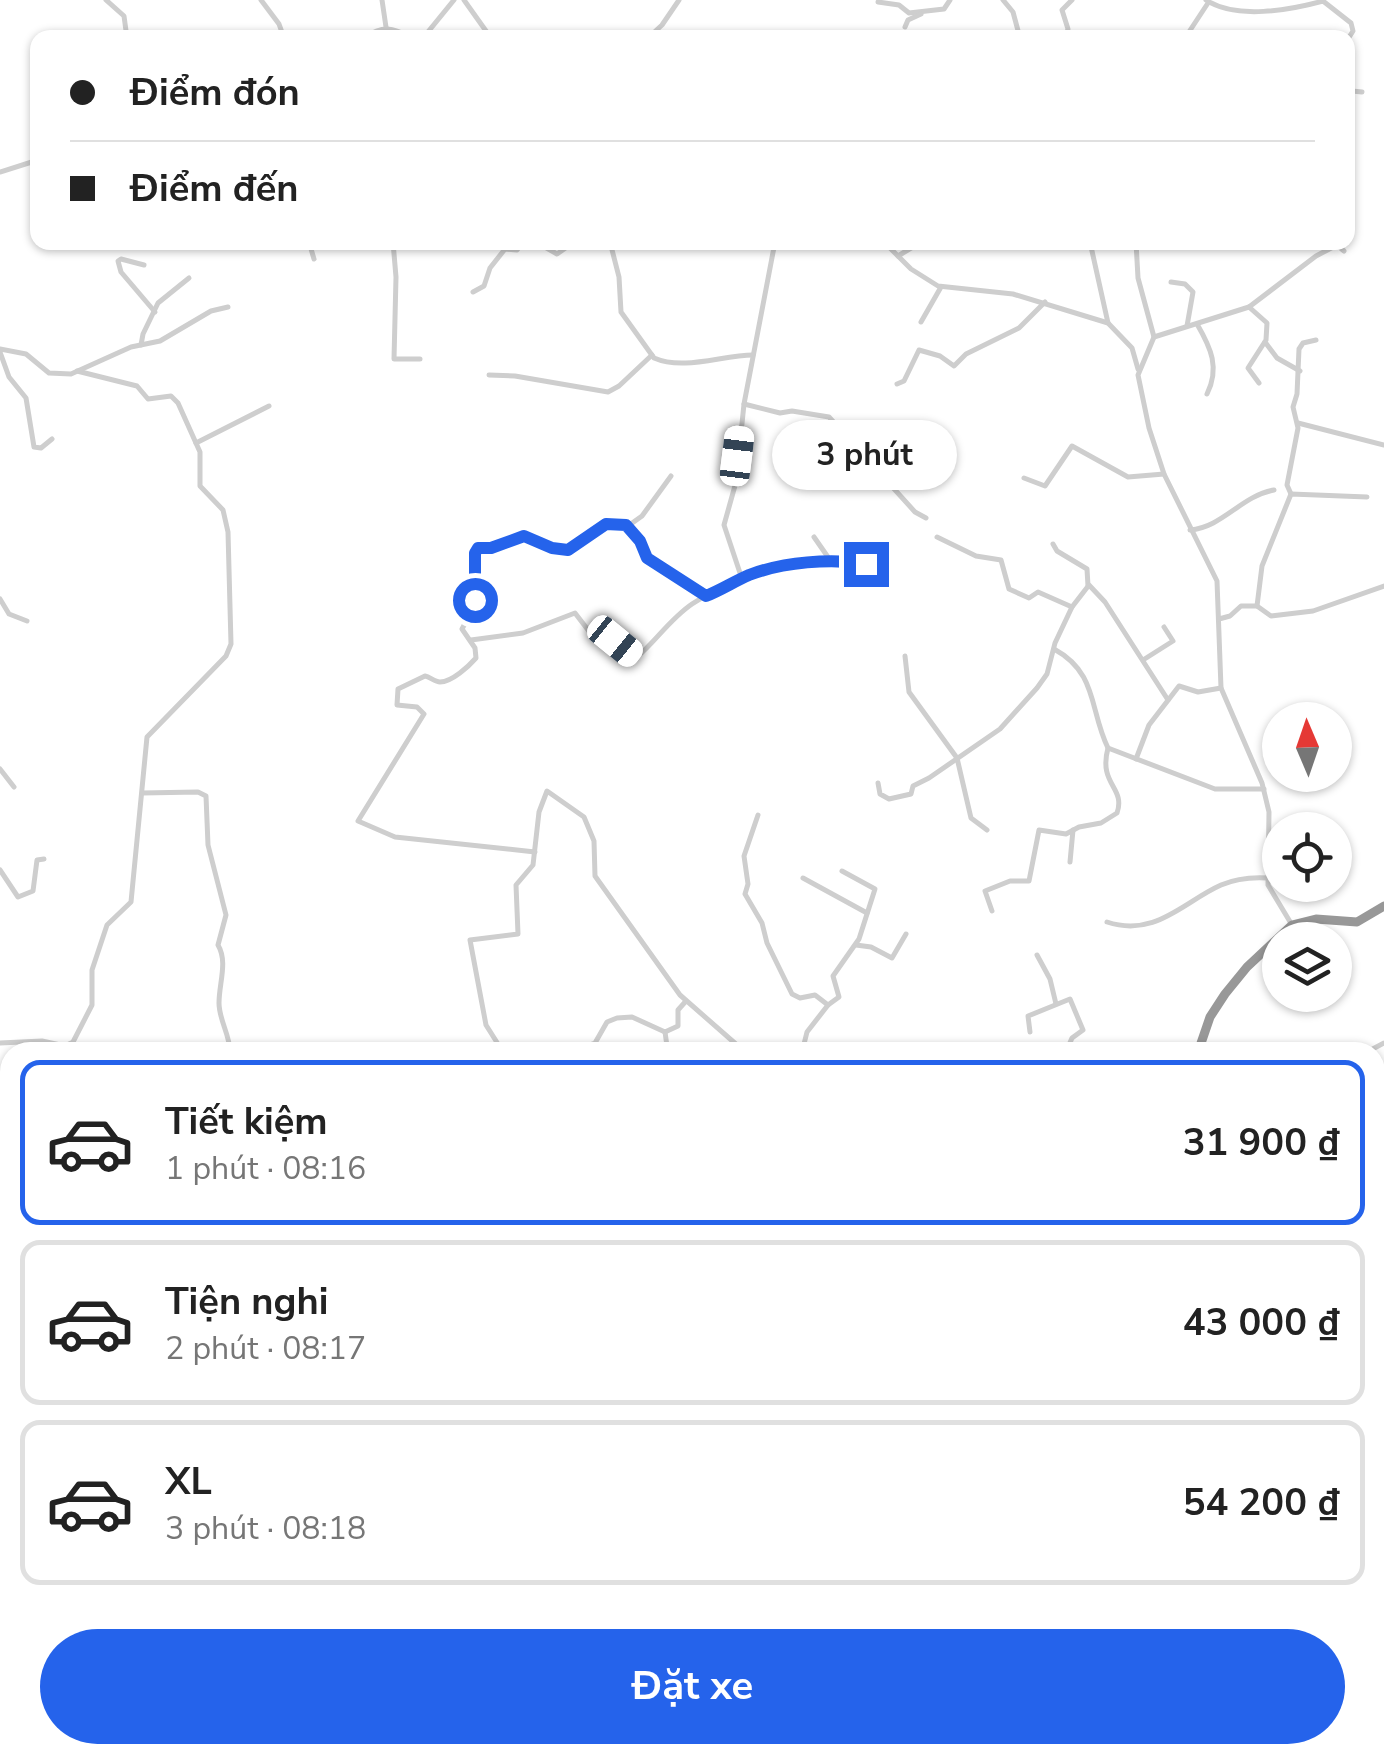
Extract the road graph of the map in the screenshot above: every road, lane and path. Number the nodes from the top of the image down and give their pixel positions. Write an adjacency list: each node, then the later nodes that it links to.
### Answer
1 (106, 0): 16 (street)
2 (260, 0): 17 (street)
3 (382, 0): 14 (street)
4 (454, 0): 20 (street)
5 (464, 0): 21 (street)
6 (679, 0): 22 (street)
7 (950, 0): 13 (street)
8 (1003, 0): 23 (street)
9 (1072, 0): 24 (street)
10 (1208, 1): 11 (street); 25 (street)
11 (1320, 1): 26 (street)
12 (878, 2): 13 (street)
13 (923, 11): 15 (street)
14 (386, 27): 18 (street); 19 (street)
15 (905, 28)
16 (126, 30)
17 (281, 30)
18 (380, 30)
19 (393, 30)
20 (430, 30)
21 (486, 30)
22 (657, 30)
23 (1018, 30)
24 (1068, 30)
25 (1190, 30)
26 (1354, 30)
27 (1355, 91): 28 (street)
28 (1362, 92)
29 (30, 163): 30 (street)
30 (0, 172)
31 (312, 250): 42 (street)
32 (394, 250): 63 (street)
33 (504, 250): 47 (street)
34 (612, 250): 61 (street)
35 (773, 250): 62 (street)
36 (892, 250): 41 (street)
37 (908, 250): 41 (street)
38 (1092, 250): 53 (street)
39 (1136, 250): 56 (street)
40 (1327, 250): 50 (street)
41 (898, 256): 46 (street)
42 (314, 260)
43 (144, 265): 51 (street)
44 (189, 278): 51 (street)
45 (1171, 282): 55 (street)
46 (941, 287): 48 (street); 52 (street)
47 (473, 292)
48 (1045, 302): 53 (street); 69 (street)
49 (228, 307): 59 (street)
50 (1249, 307): 54 (street); 58 (street)
51 (155, 312): 59 (street)
52 (921, 322)
53 (1108, 323): 66 (street)
54 (1197, 324): 55 (street); 70 (street)
55 (1187, 326): 56 (street)
56 (1154, 337): 66 (street)
57 (1316, 340): 65 (street)
58 (1265, 342): 65 (street); 68 (street)
59 (142, 345): 64 (street)
60 (0, 351): 64 (street); 74 (street)
61 (652, 355): 62 (street); 67 (street)
62 (753, 355): 71 (street)
63 (420, 359)
64 (76, 371): 75 (street)
65 (1300, 371): 73 (street)
66 (1138, 372): 77 (street)
67 (489, 375)
68 (1259, 383)
69 (897, 384)
70 (1206, 394)
71 (744, 404): 83 (street); 91 (street)
72 (269, 406): 75 (street)
73 (1298, 423): 76 (street); 81 (street)
74 (52, 439)
75 (196, 443): 115 (street)
76 (1384, 445)
77 (1164, 474): 79 (street); 85 (street)
78 (671, 476): 84 (street)
79 (1024, 478)
80 (1274, 490): 85 (street)
81 (1291, 494): 82 (street); 96 (street)
82 (1367, 497)
83 (926, 518)
84 (628, 526): 94 (street); 101 (street)
85 (1190, 530): 98 (street)
86 (937, 536): 97 (street)
87 (814, 537): 89 (street)
88 (1053, 544): 92 (street)
89 (830, 560): 90 (street); 91 (street)
90 (884, 569)
91 (742, 579): 94 (street)
92 (1088, 586): 97 (street); 104 (street)
93 (1384, 586): 96 (street)
94 (706, 596): 101 (street)
95 (0, 598): 99 (street)
96 (1257, 606): 98 (street)
97 (1072, 607): 102 (street)
98 (1219, 619): 105 (street)
99 (27, 621)
100 (1164, 627): 104 (street)
101 (470, 640): 119 (street)
102 (1054, 649): 107 (street); 108 (street)
103 (905, 656): 108 (street)
104 (1143, 660): 106 (street)
105 (1221, 688): 106 (street); 112 (street)
106 (1168, 700): 109 (street)
107 (1108, 748): 109 (street); 118 (street)
108 (957, 758): 111 (street); 117 (street)
109 (1136, 759): 114 (street)
110 (0, 769): 113 (street)
111 (878, 783)
112 (1262, 784)
113 (14, 788)
114 (1262, 789)
115 (142, 793): 142 (street); 143 (street)
116 (758, 816): 136 (street)
117 (987, 830)
118 (1073, 830): 121 (street); 127 (street)
119 (535, 852): 135 (street); 144 (street)
120 (44, 859): 122 (street)
121 (1070, 862)
122 (0, 870)
123 (842, 871): 128 (street)
124 (803, 878): 128 (street)
125 (1262, 879): 129 (street)
126 (1384, 906): 130 (highway)
127 (992, 912)
128 (867, 913): 132 (street)
129 (1107, 922)
130 (1304, 922)
131 (906, 934): 132 (street)
132 (856, 945): 136 (street)
133 (1262, 953): 150 (highway)
134 (1037, 955): 137 (street)
135 (686, 1000): 138 (street); 147 (street)
136 (828, 1004): 148 (street)
137 (1056, 1004): 139 (street); 149 (street)
138 (665, 1032): 145 (street); 146 (street)
139 (1030, 1032)
140 (21, 1042): 141 (street)
141 (47, 1042)
142 (71, 1042)
143 (229, 1042)
144 (496, 1042)
145 (596, 1042)
146 (668, 1042)
147 (734, 1042)
148 (804, 1042)
149 (1070, 1042)
150 (1202, 1042)
151 (0, 1190): 152 (street)
152 (0, 1206)

